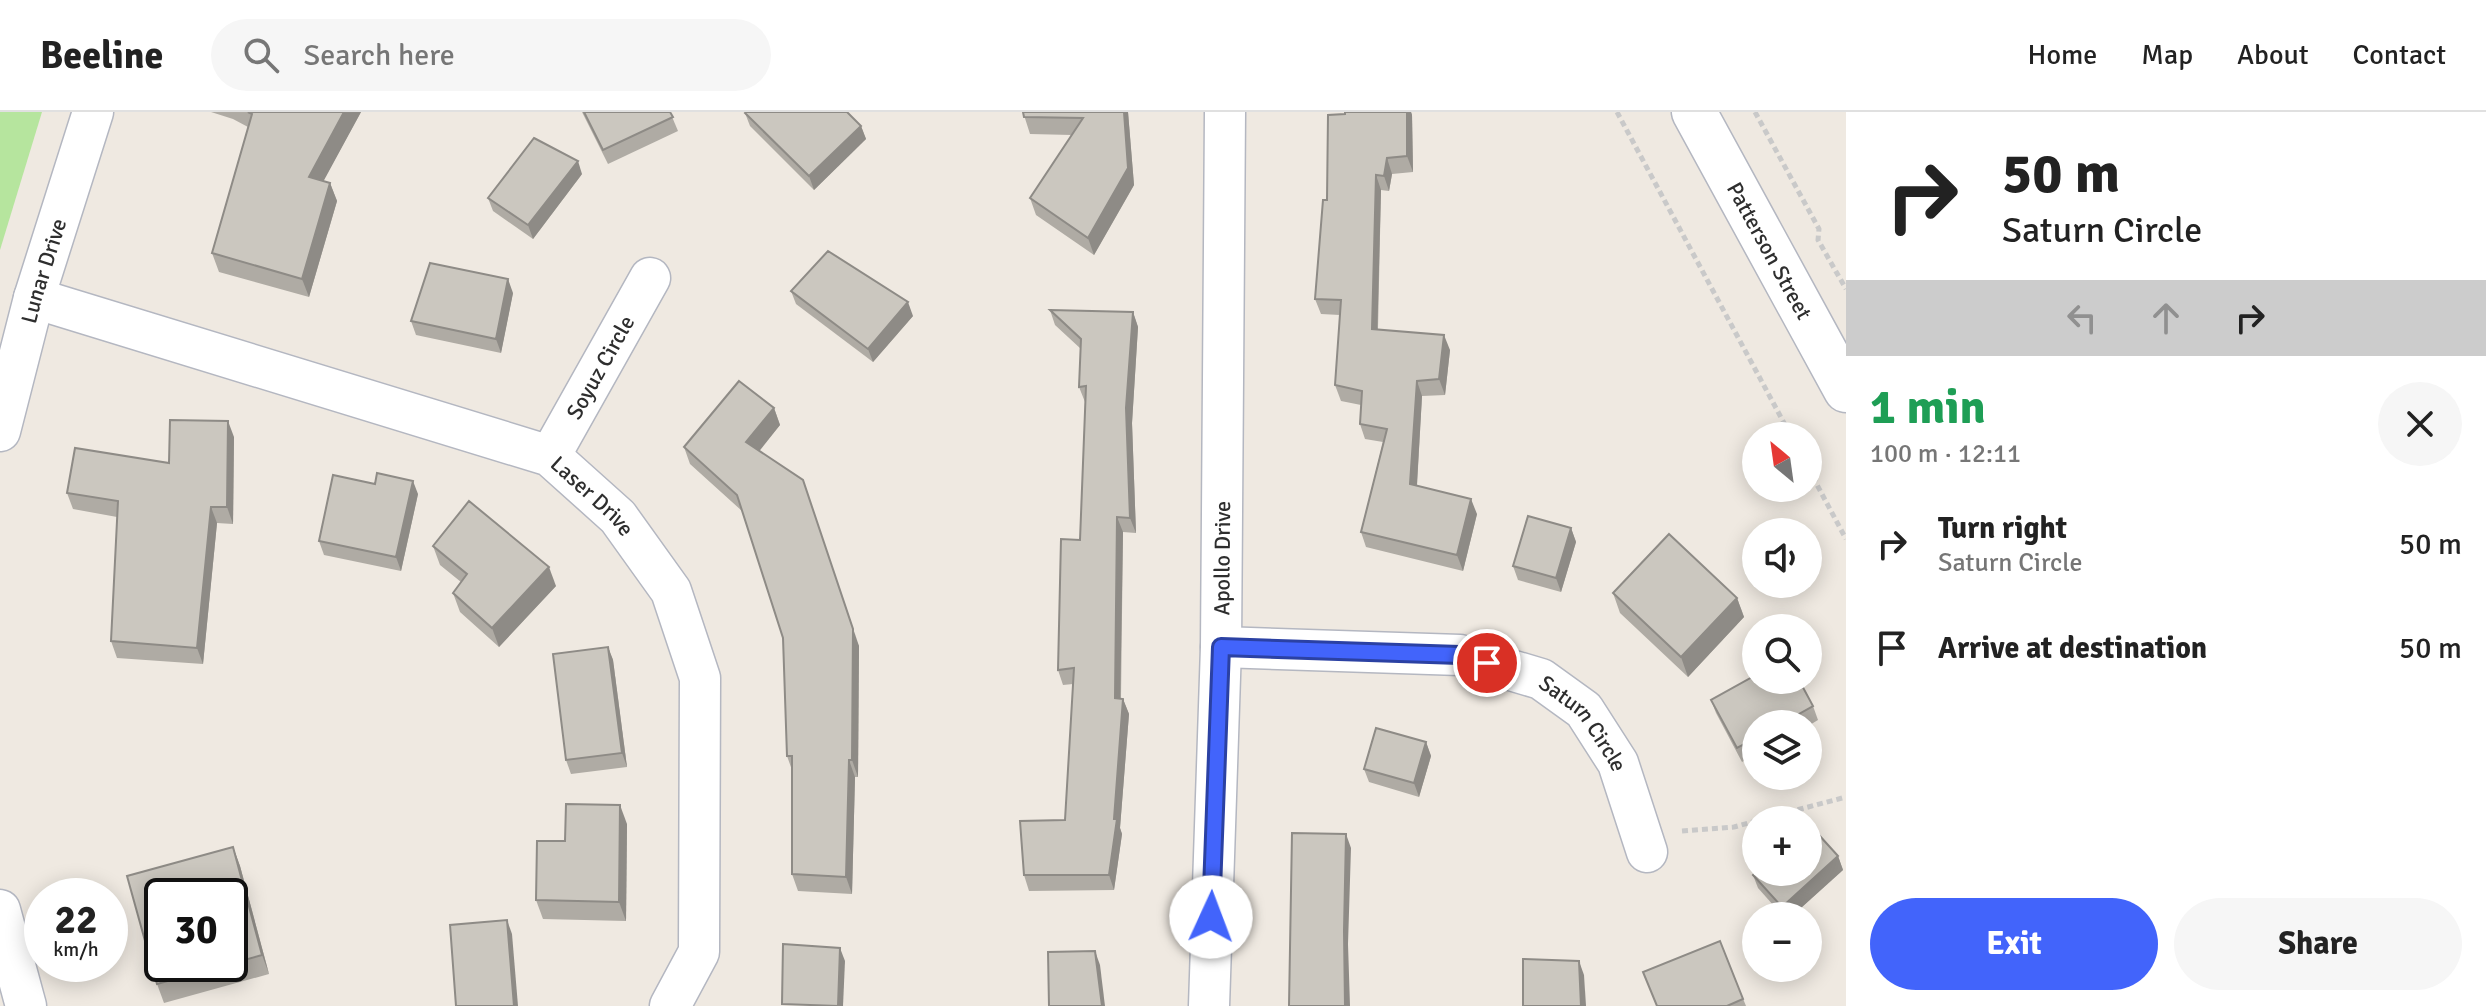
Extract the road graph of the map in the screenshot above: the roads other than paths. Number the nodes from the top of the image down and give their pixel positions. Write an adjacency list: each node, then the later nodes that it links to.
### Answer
1 (93, 112): 5 (street, Lunar Drive)
2 (1225, 112): 9 (street, Apollo Drive)
3 (1694, 112): 6 (street, Patterson Street)
4 (650, 278): 8 (street, Soyuz Circle)
5 (34, 298): 7 (street, Lunar Drive); 8 (street, Laser Drive)
6 (1846, 390)
7 (0, 431)
8 (550, 456): 13 (street, Laser Drive)
9 (1221, 647): 10 (street, Saturn Circle); 14 (street, Apollo Drive)
10 (1644, 843)
11 (0, 910): 12 (street)
12 (26, 1006)
13 (670, 1006)
14 (1209, 1006)

